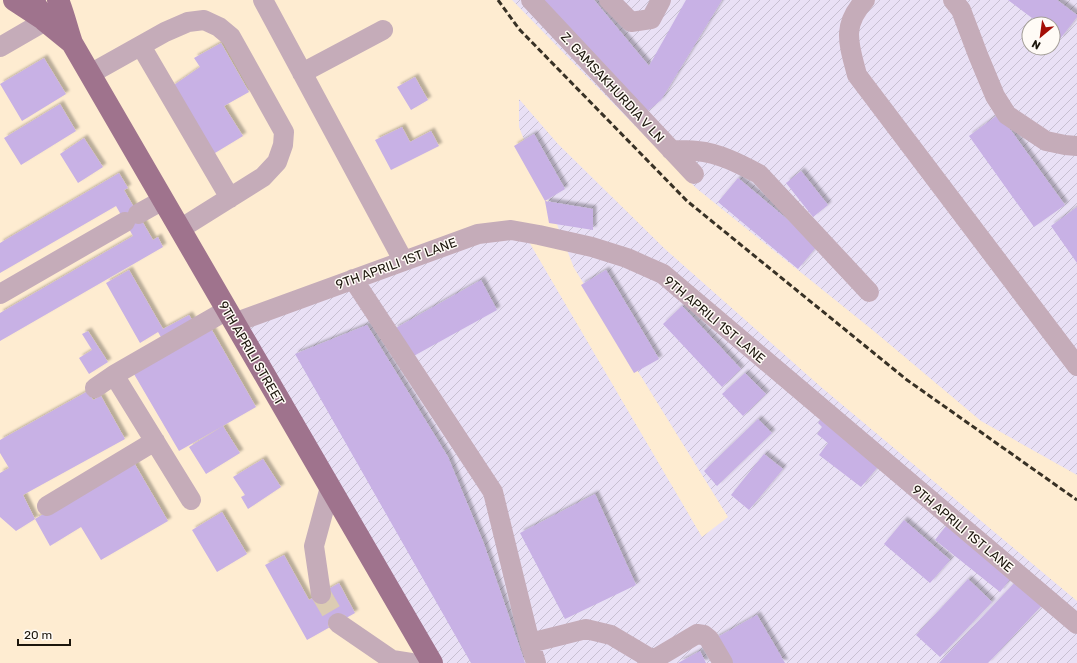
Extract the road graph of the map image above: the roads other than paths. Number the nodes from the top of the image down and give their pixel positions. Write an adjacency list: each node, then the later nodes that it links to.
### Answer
1 (14, 0): 9 (main road)
2 (33, 0): 9 (main road)
3 (263, 0): 13 (street)
4 (531, 0): 16 (street, Z. GAMSAKHURDIA V LN)
5 (609, 0): 6 (street)
6 (662, 0)
7 (865, 0): 26 (street)
8 (953, 0): 15 (street)
9 (57, 7): 12 (street); 14 (main road, 9TH APRILI STREET)
10 (384, 30): 13 (street)
11 (141, 46): 14 (street); 18 (street); 18 (street)
12 (0, 47)
13 (302, 73): 21 (street)
14 (90, 74): 19 (main road, 9TH APRILI STREET)
15 (1077, 146)
16 (671, 150): 17 (street, Z. GAMSAKHURDIA V LN); 23 (street)
17 (694, 174)
18 (230, 198): 20 (street)
19 (163, 200): 20 (main road, 9TH APRILI STREET); 24 (street)
20 (180, 229): 25 (main road, 9TH APRILI STREET)
21 (403, 260): 22 (street, 9TH APRILI 1ST LANE); 35 (street, 9TH APRILI 1ST LANE)
22 (353, 279): 25 (street, 9TH APRILI 1ST LANE); 36 (street)
23 (869, 292)
24 (0, 294)
25 (230, 316): 27 (street, 9TH APRILI 1ST LANE); 30 (main road, 9TH APRILI STREET)
26 (1077, 366)
27 (114, 375): 28 (street, 9TH APRILI 1ST LANE); 29 (street)
28 (95, 388)
29 (155, 441): 31 (street); 32 (street)
30 (330, 487): 33 (street); 39 (main road, 9TH APRILI STREET)
31 (191, 500)
32 (47, 506)
33 (321, 594)
34 (338, 623): 38 (street)
35 (1077, 624)
36 (530, 643): 37 (street); 40 (street)
37 (650, 662): 41 (street)
38 (411, 663)
39 (432, 663)
40 (536, 663)
41 (723, 663)

